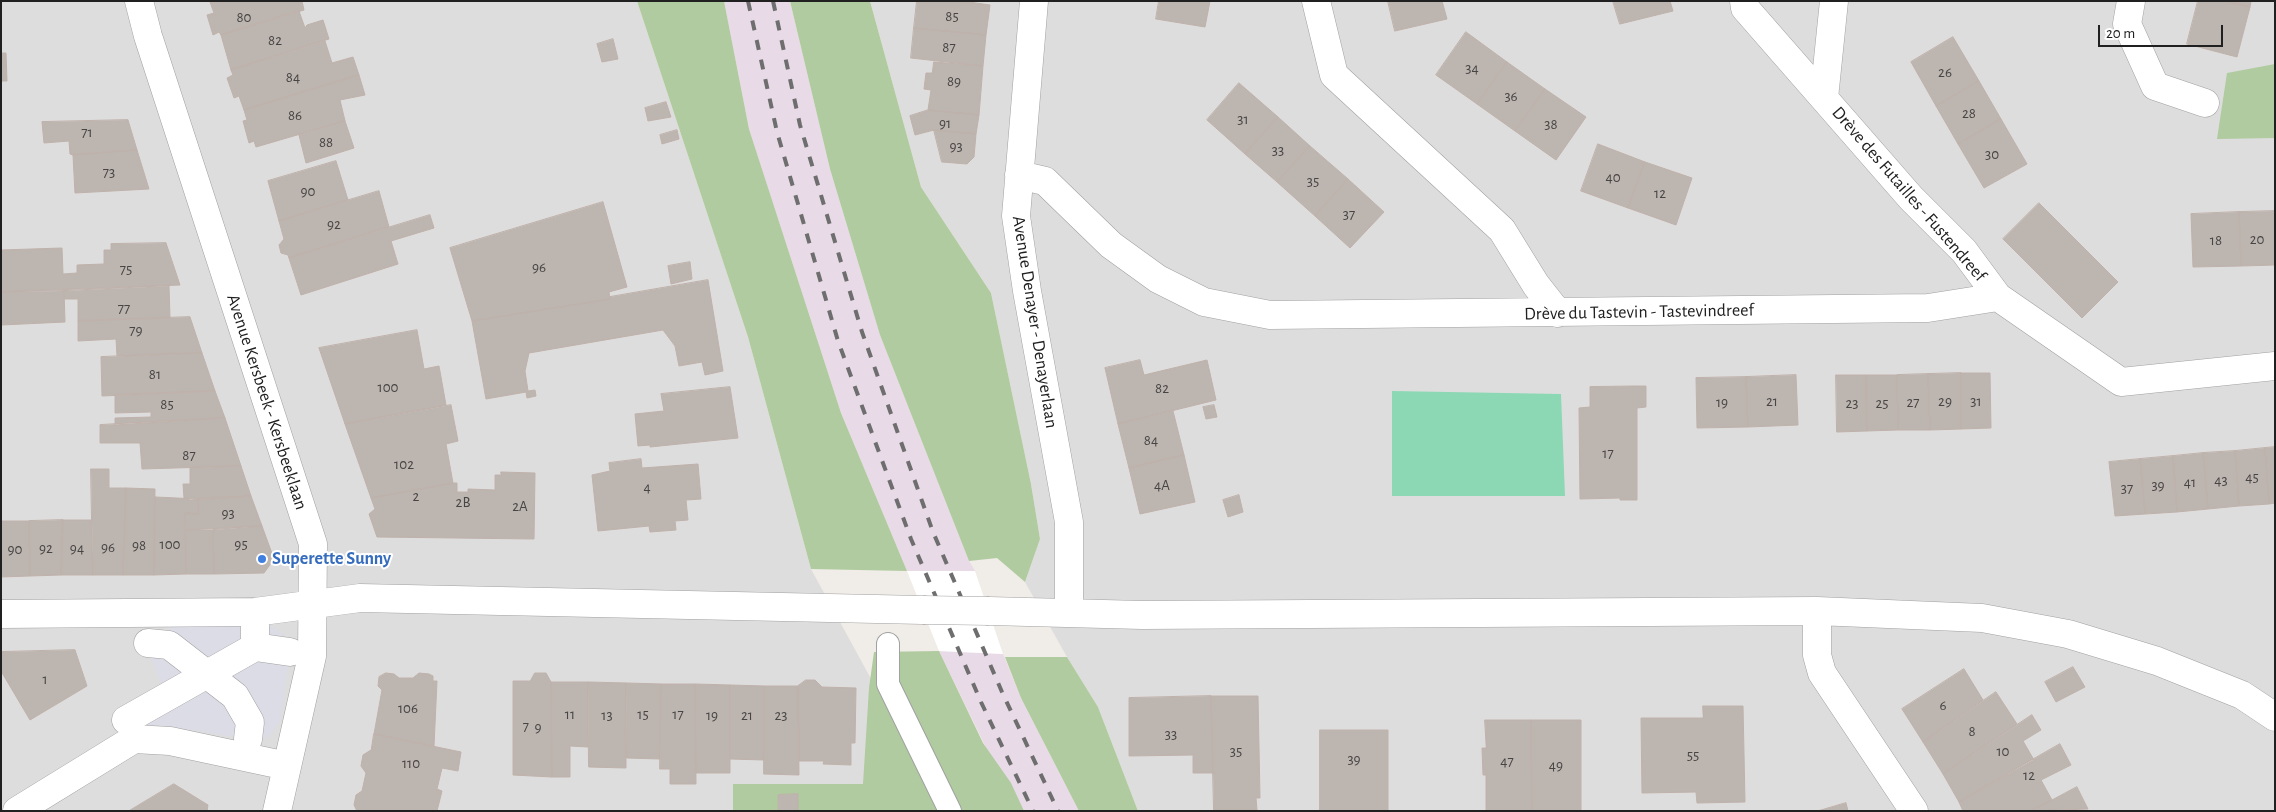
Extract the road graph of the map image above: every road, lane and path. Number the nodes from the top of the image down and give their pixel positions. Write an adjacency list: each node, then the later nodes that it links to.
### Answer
1 (140, 1): 13 (street, Avenue Kersbeek - Kersbeeklaan)
2 (1034, 1): 9 (street, Avenue Denayer - Denayerlaan)
3 (1316, 1): 11 (street)
4 (1744, 1): 7 (street)
5 (1834, 1): 7 (street, Drève des Futailles - Fustendreef)
6 (2131, 1): 8 (street)
7 (1824, 98): 10 (street, Drève des Futailles - Fustendreef)
8 (2205, 103)
9 (1019, 175): 11 (street, Drève du Tastevin - Tastevindreef); 15 (street, Avenue Denayer - Denayerlaan)
10 (1998, 297): 11 (street, Drève du Tastevin - Tastevindreef); 12 (street)
11 (1558, 313)
12 (2275, 366)
13 (312, 604): 15 (street, bridge); 16 (street); 24 (street, Avenue Kersbeek - Kersbeeklaan)
14 (1817, 611): 15 (street); 21 (street); 28 (street)
15 (1069, 613)
16 (1, 614)
17 (148, 643): 20 (street)
18 (888, 644): 27 (lane)
19 (290, 652): 20 (street)
20 (206, 674): 22 (street); 23 (street)
21 (2275, 717)
22 (126, 720)
23 (248, 739)
24 (287, 766): 25 (street); 26 (street, Avenue Kersbeek - Kersbeeklaan)
25 (18, 811)
26 (277, 811)
27 (950, 811)
28 (1914, 811)

